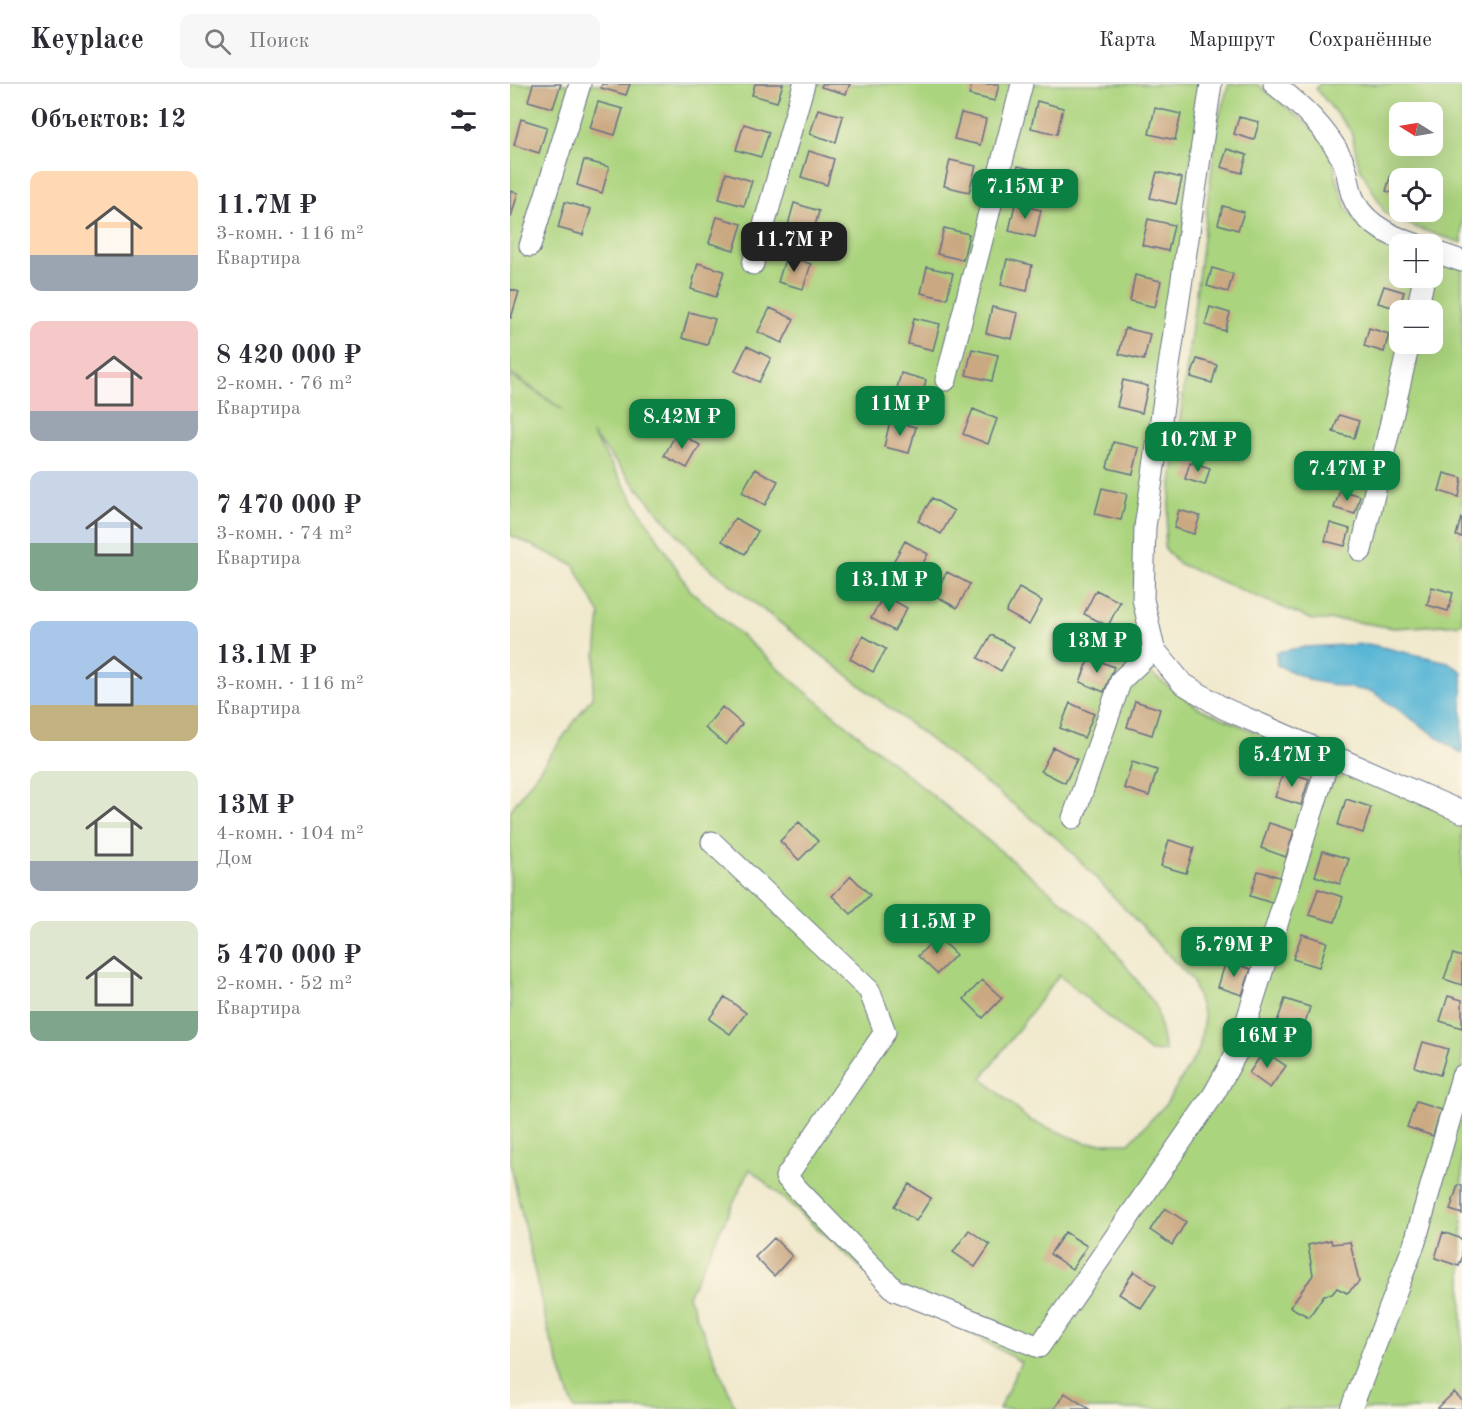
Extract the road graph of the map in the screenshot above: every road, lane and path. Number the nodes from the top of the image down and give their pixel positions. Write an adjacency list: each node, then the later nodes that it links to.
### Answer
1 (580, 84): 7 (street)
2 (804, 84): 10 (street)
3 (1022, 84): 12 (street)
4 (1211, 84): 14 (street)
5 (1274, 84): 6 (street)
6 (1390, 234)
7 (530, 246)
8 (1443, 255): 9 (street)
9 (1462, 261)
10 (753, 264)
11 (1407, 354): 13 (street)
12 (946, 380)
13 (1361, 551)
14 (1154, 649): 15 (street); 17 (street)
15 (1330, 755): 16 (street); 18 (street)
16 (1462, 812)
17 (1072, 818)
18 (712, 842)
19 (1462, 1076): 20 (street)
20 (1351, 1409)

